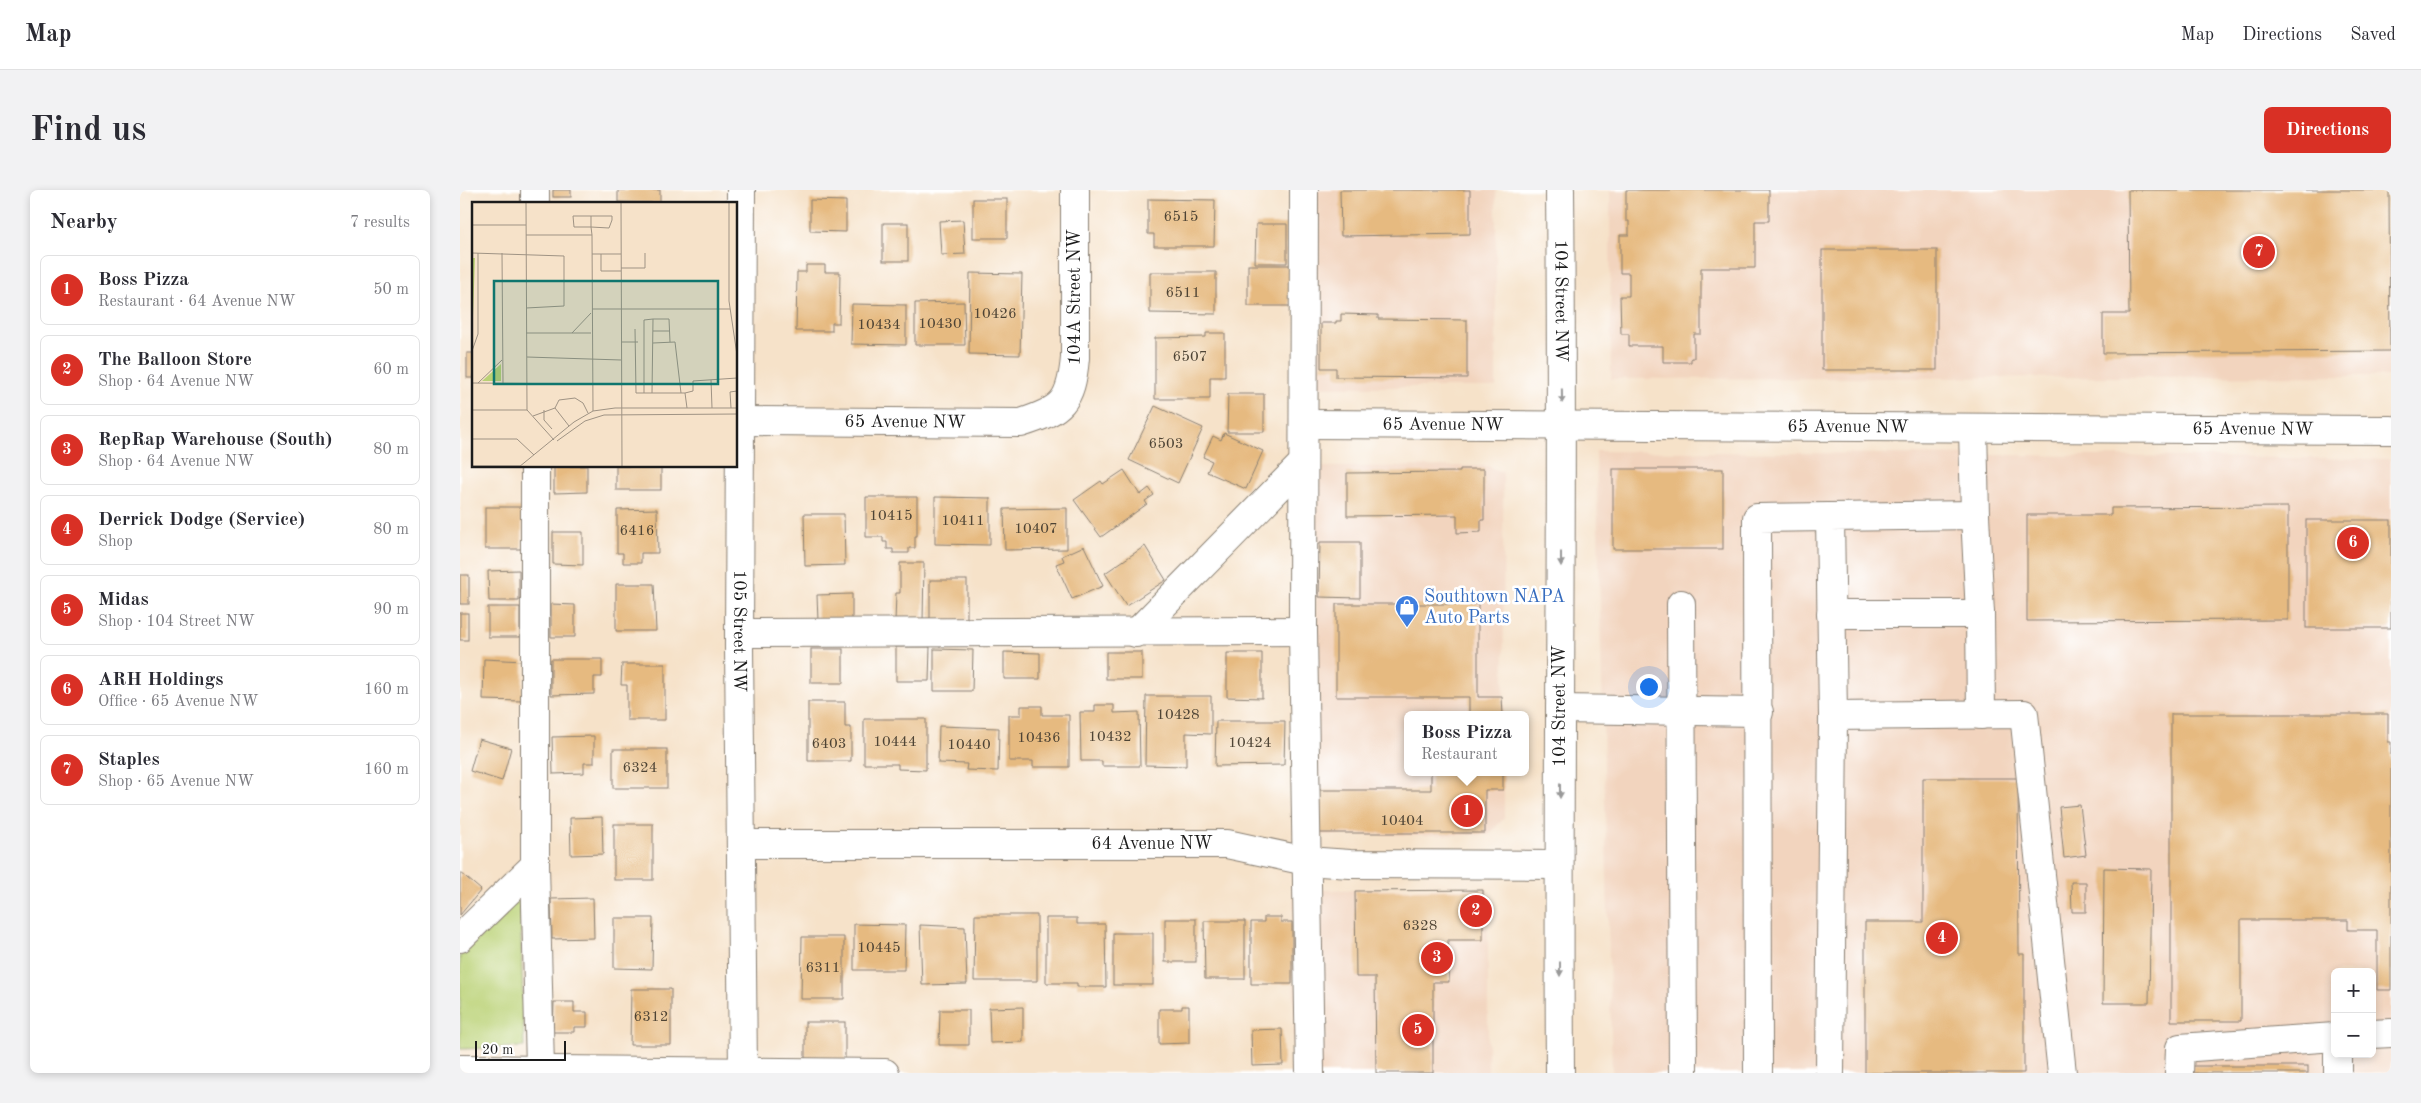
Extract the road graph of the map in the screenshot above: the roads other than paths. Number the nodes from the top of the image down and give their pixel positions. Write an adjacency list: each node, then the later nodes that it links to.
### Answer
1 (741, 190): 6 (street, 105 Street NW)
2 (1075, 190): 5 (street, 104A Street NW)
3 (1304, 190): 7 (street)
4 (1560, 190): 8 (street, 104 Street NW, one-way to 8)
5 (1063, 404): 6 (street, 65 Avenue NW)
6 (741, 421): 19 (street, 105 Street NW)
7 (1304, 424): 8 (street, 65 Avenue NW); 11 (street)
8 (1562, 427): 9 (street, 65 Avenue NW); 21 (street, 104 Street NW, one-way to 21)
9 (1973, 428): 10 (street, 65 Avenue NW); 13 (street)
10 (2391, 430)
11 (1303, 462): 18 (street); 20 (street)
12 (535, 468): 28 (street)
13 (1975, 516): 14 (street); 17 (street)
14 (1830, 518): 16 (street); 23 (street)
15 (1681, 604): 22 (street)
16 (1831, 614): 17 (street); 24 (street)
17 (1980, 614): 25 (street)
18 (1303, 632): 20 (street); 27 (street)
19 (739, 633): 20 (street); 26 (street, 105 Street NW)
20 (1136, 633)
21 (1560, 709): 22 (street); 29 (street, 104 Street NW, one-way to 29)
22 (1681, 711): 23 (street); 41 (street)
23 (1759, 712): 42 (street)
24 (1833, 716): 25 (street); 43 (street)
25 (1982, 716): 44 (street)
26 (742, 844): 27 (street, 64 Avenue NW); 37 (street, 105 Street NW)
27 (1306, 860): 29 (street, 64 Avenue NW); 39 (street)
28 (535, 865): 30 (street); 36 (street)
29 (1559, 865): 40 (street, 104 Street NW, one-way to 40)
30 (460, 938)
31 (2391, 1033): 32 (street)
32 (2376, 1034)
33 (2331, 1037): 45 (street)
34 (2338, 1058): 46 (street)
35 (460, 1068): 36 (street)
36 (540, 1068): 37 (street)
37 (743, 1072): 38 (street)
38 (885, 1073)
39 (1310, 1073)
40 (1560, 1073)
41 (1683, 1073)
42 (1758, 1073)
43 (1830, 1073)
44 (2062, 1073)
45 (2179, 1073)
46 (2338, 1073)

